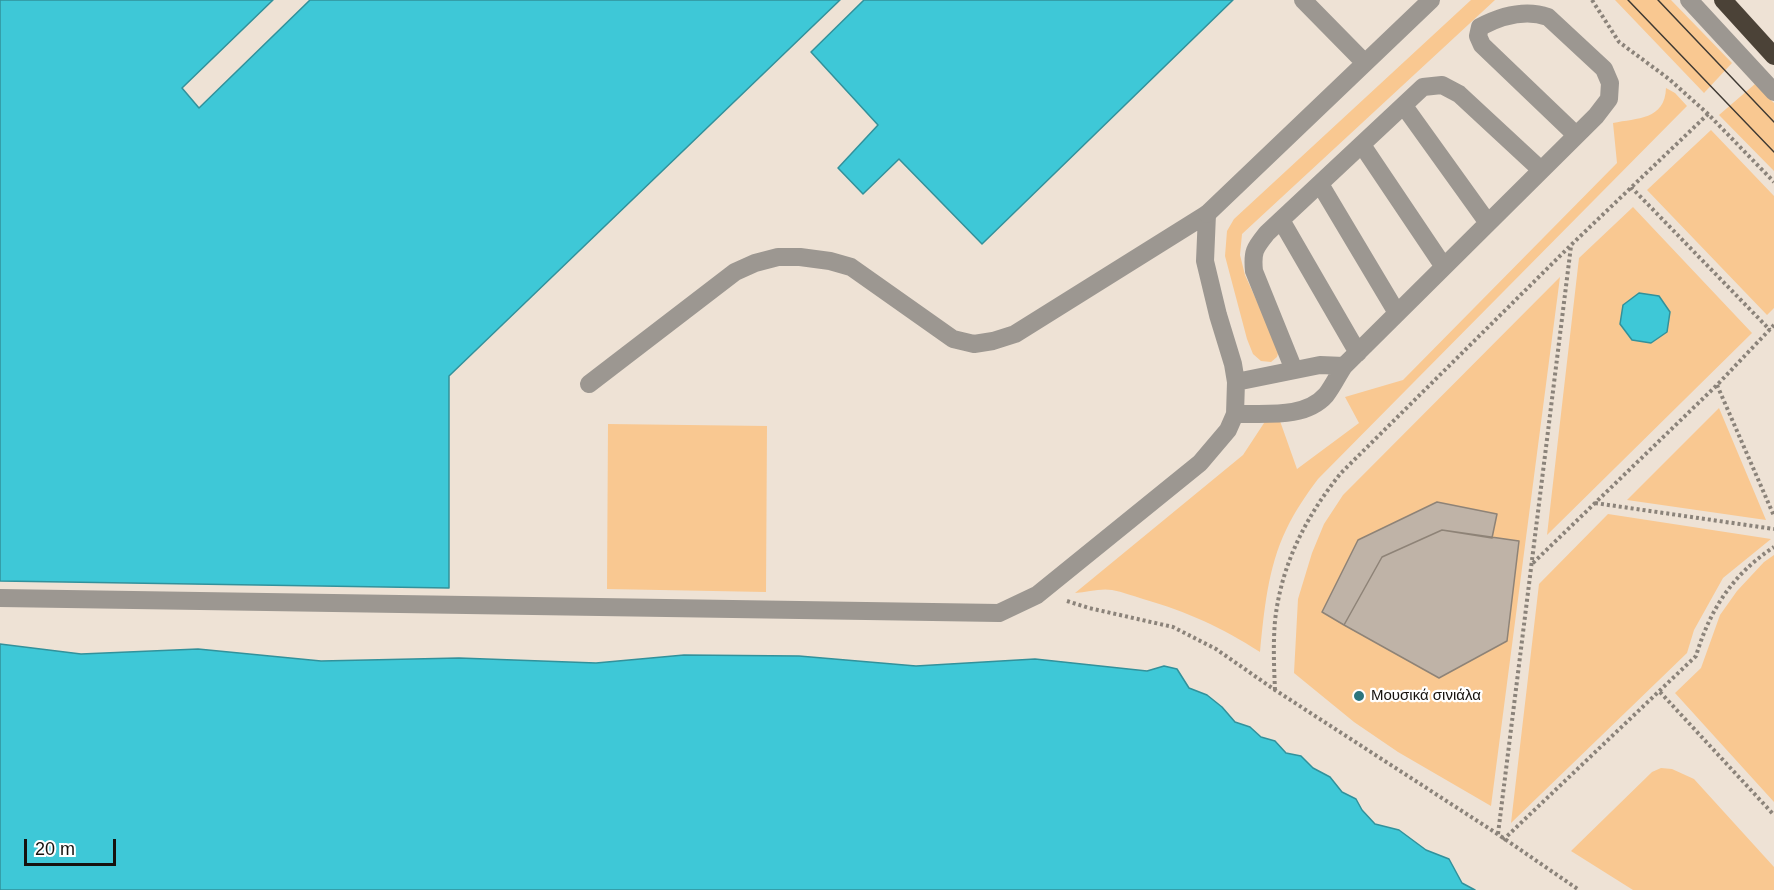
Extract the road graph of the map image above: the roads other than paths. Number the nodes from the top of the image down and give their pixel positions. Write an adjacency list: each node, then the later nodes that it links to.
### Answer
1 (1304, 0): 6 (street)
2 (1431, 0): 6 (street)
3 (1689, 0): 7 (street)
4 (1723, 0): 5 (highway)
5 (1774, 56)
6 (1365, 63): 13 (street)
7 (1774, 92)
8 (1404, 106): 10 (street); 11 (street); 15 (street)
9 (1576, 135): 9 (street); 11 (street)
10 (1362, 145): 12 (street); 16 (street)
11 (1541, 170): 15 (street)
12 (1320, 184): 14 (street); 17 (street)
13 (1207, 214): 21 (street); 22 (street)
14 (1281, 220): 18 (street); 20 (street)
15 (1488, 223): 16 (street)
16 (1444, 267): 17 (street)
17 (1397, 313): 18 (street)
18 (1358, 353): 19 (street)
19 (1344, 366): 20 (street); 23 (street)
20 (1294, 370): 21 (street)
21 (1236, 382): 23 (street)
22 (589, 384)
23 (1235, 414): 24 (street)
24 (0, 598)

